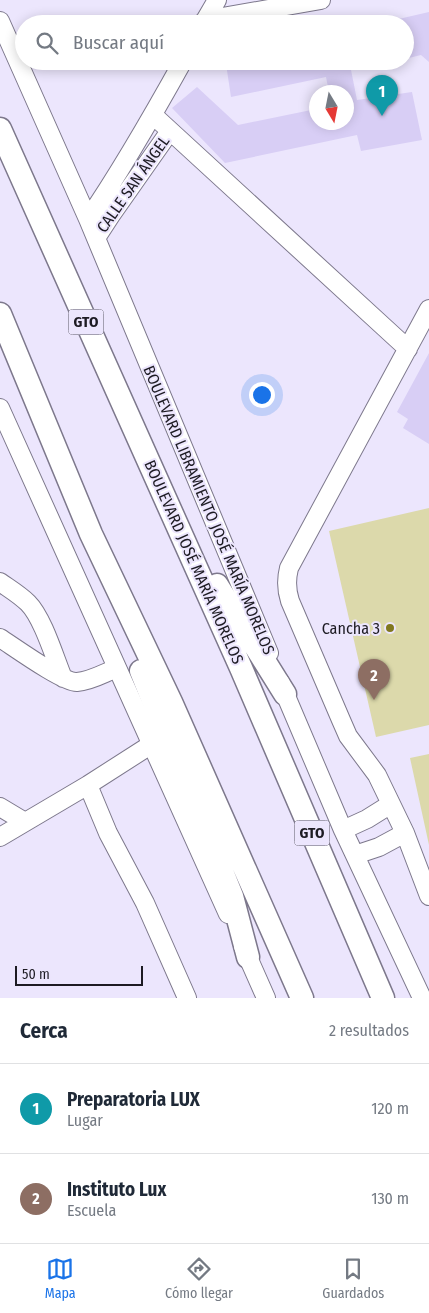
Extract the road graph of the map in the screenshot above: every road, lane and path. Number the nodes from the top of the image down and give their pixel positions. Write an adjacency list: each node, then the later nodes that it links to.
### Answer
1 (217, 0): 3 (street)
2 (321, 0): 4 (street)
3 (208, 15)
4 (241, 15)
5 (0, 21): 6 (street, BOULEVARD LIBRAMIENTO JOSÉ MARÍA MORELOS)
6 (15, 55)
7 (22, 70): 12 (street, BOULEVARD LIBRAMIENTO JOSÉ MARÍA MORELOS)
8 (178, 70): 9 (street, CALLE SAN ÁNGEL)
9 (153, 115): 11 (street); 12 (street, CALLE SAN ÁNGEL)
10 (0, 129): 20 (main road, BOULEVARD JOSÉ MARÍA MORELOS / GTO)
11 (170, 131): 13 (street, CALLE SAN ÁNGEL); 16 (street)
12 (88, 218): 13 (street, BOULEVARD LIBRAMIENTO JOSÉ MARÍA MORELOS)
13 (96, 238): 26 (street, BOULEVARD LIBRAMIENTO JOSÉ MARÍA MORELOS)
14 (429, 308): 16 (street)
15 (0, 314): 21 (main road)
16 (408, 349): 29 (street)
17 (0, 408): 19 (street)
18 (0, 442): 19 (street)
19 (20, 453): 24 (street)
20 (172, 514): 26 (main road); 41 (main road, BOULEVARD JOSÉ MARÍA MORELOS / GTO)
21 (91, 534): 37 (main road); 40 (main road)
22 (0, 582): 25 (street)
23 (0, 638): 25 (street)
24 (117, 668): 25 (street); 27 (street)
25 (63, 678)
26 (285, 694): 32 (street, BOULEVARD LIBRAMIENTO JOSÉ MARÍA MORELOS)
27 (152, 744): 28 (street); 37 (street)
28 (88, 785): 31 (street); 38 (street)
29 (391, 804): 32 (street); 33 (street)
30 (0, 807): 31 (street)
31 (26, 822): 34 (street)
32 (343, 830): 35 (street, BOULEVARD LIBRAMIENTO JOSÉ MARÍA MORELOS)
33 (405, 833): 35 (street); 36 (street)
34 (0, 837)
35 (355, 856): 42 (street, BOULEVARD LIBRAMIENTO JOSÉ MARÍA MORELOS)
36 (429, 896)
37 (248, 957): 39 (street)
38 (186, 997)
39 (266, 998)
40 (302, 998)
41 (383, 998)
42 (422, 998)

